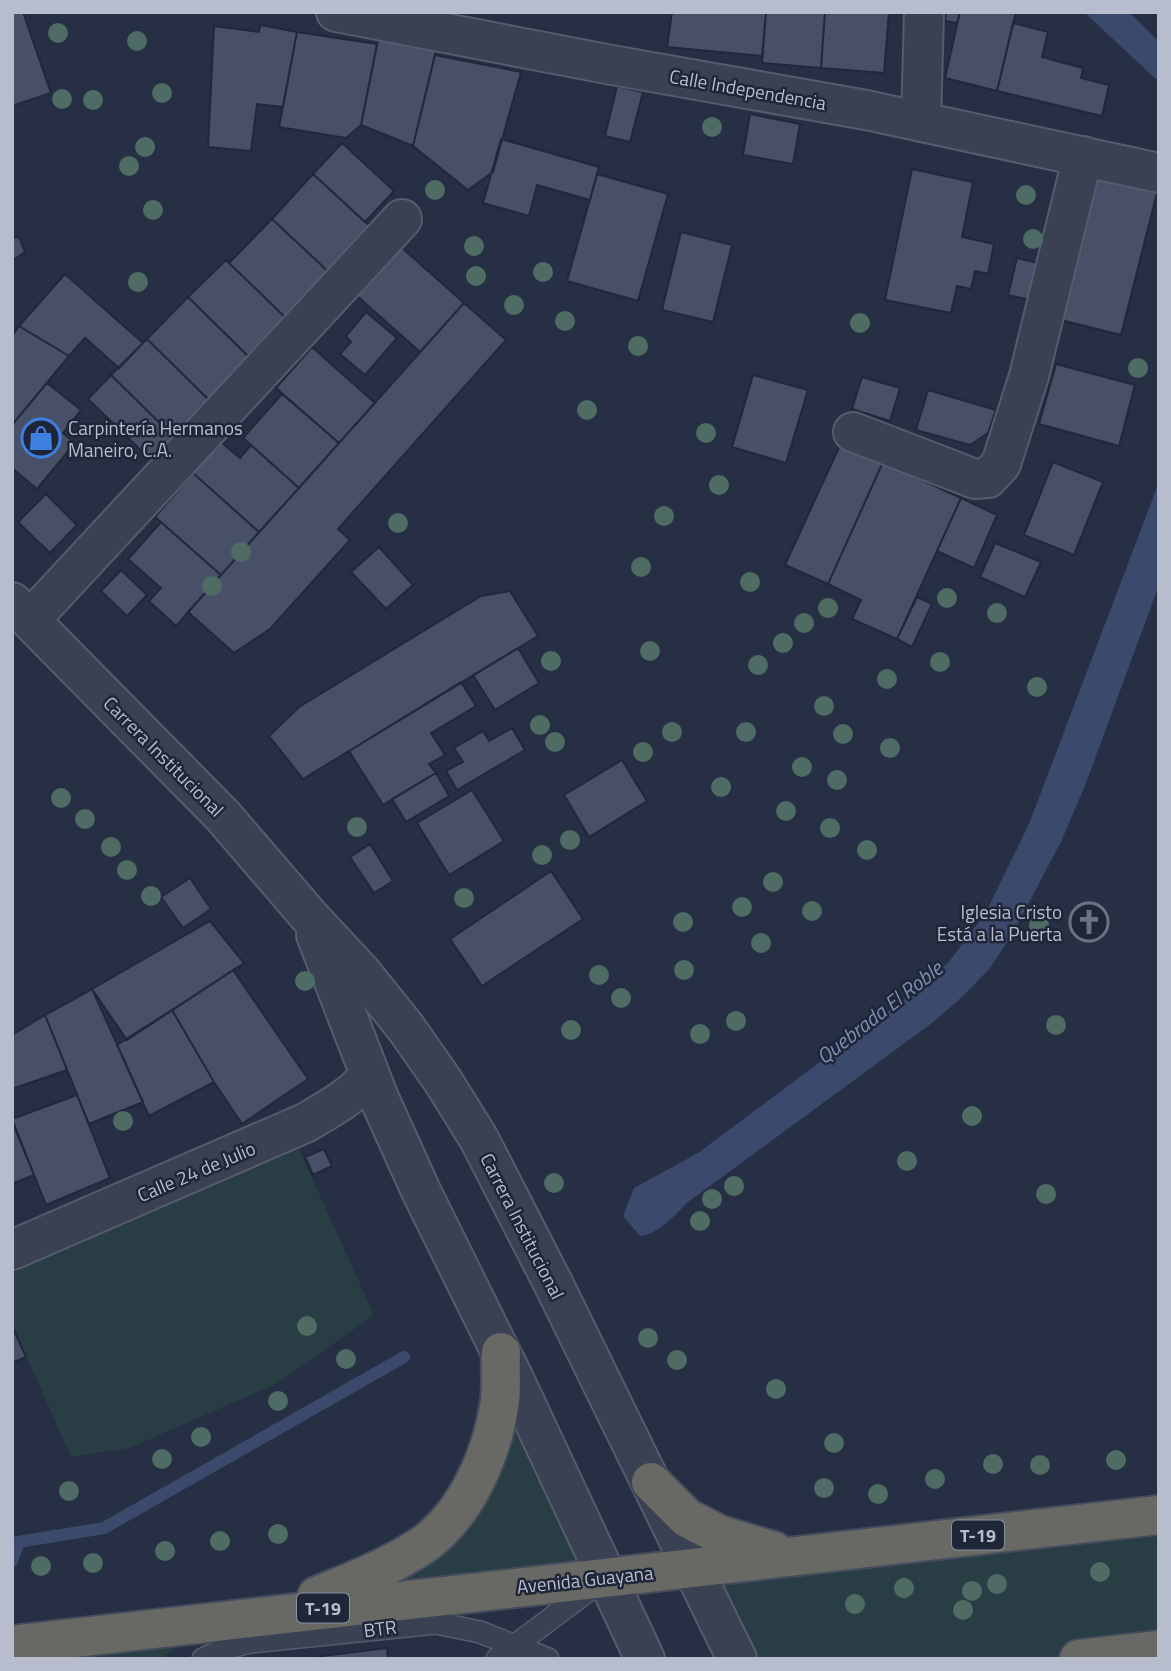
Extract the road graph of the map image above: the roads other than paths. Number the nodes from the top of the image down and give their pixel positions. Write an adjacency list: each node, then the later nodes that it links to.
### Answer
1 (336, 12): 3 (street, Calle Independencia)
2 (924, 12): 3 (street)
3 (921, 122): 4 (street, Calle Independencia)
4 (1083, 156): 5 (street, Calle Independencia); 7 (street)
5 (1159, 173)
6 (402, 219): 8 (street)
7 (853, 432)
8 (21, 611): 9 (street, Carrera Institucional)
9 (308, 915): 10 (street, Carrera Institucional); 13 (street, Carrera Institucional)
10 (370, 1075): 11 (street, Calle 24 de Julio); 12 (street, Carrera Institucional)
11 (12, 1250)
12 (501, 1352): 17 (street, Carrera Institucional); 18 (highway)
13 (651, 1482): 15 (highway); 16 (street, Carrera Institucional)
14 (1159, 1515): 15 (highway, Avenida Guayana / T-19)
15 (797, 1555): 16 (highway, Avenida Guayana / T-19)
16 (692, 1567): 17 (highway, Avenida Guayana / T-19); 27 (street, Carrera Institucional)
17 (607, 1576): 18 (highway, Avenida Guayana / T-19); 20 (lane); 26 (street, Carrera Institucional)
18 (277, 1614): 19 (highway, Avenida Guayana / T-19)
19 (26, 1643): 22 (lane)
20 (514, 1646): 23 (lane, BTR); 24 (lane); 25 (lane, BTR)
21 (1159, 1650): 28 (highway)
22 (87, 1659)
23 (203, 1659)
24 (497, 1659)
25 (548, 1659)
26 (645, 1659)
27 (737, 1659)
28 (1079, 1659)

